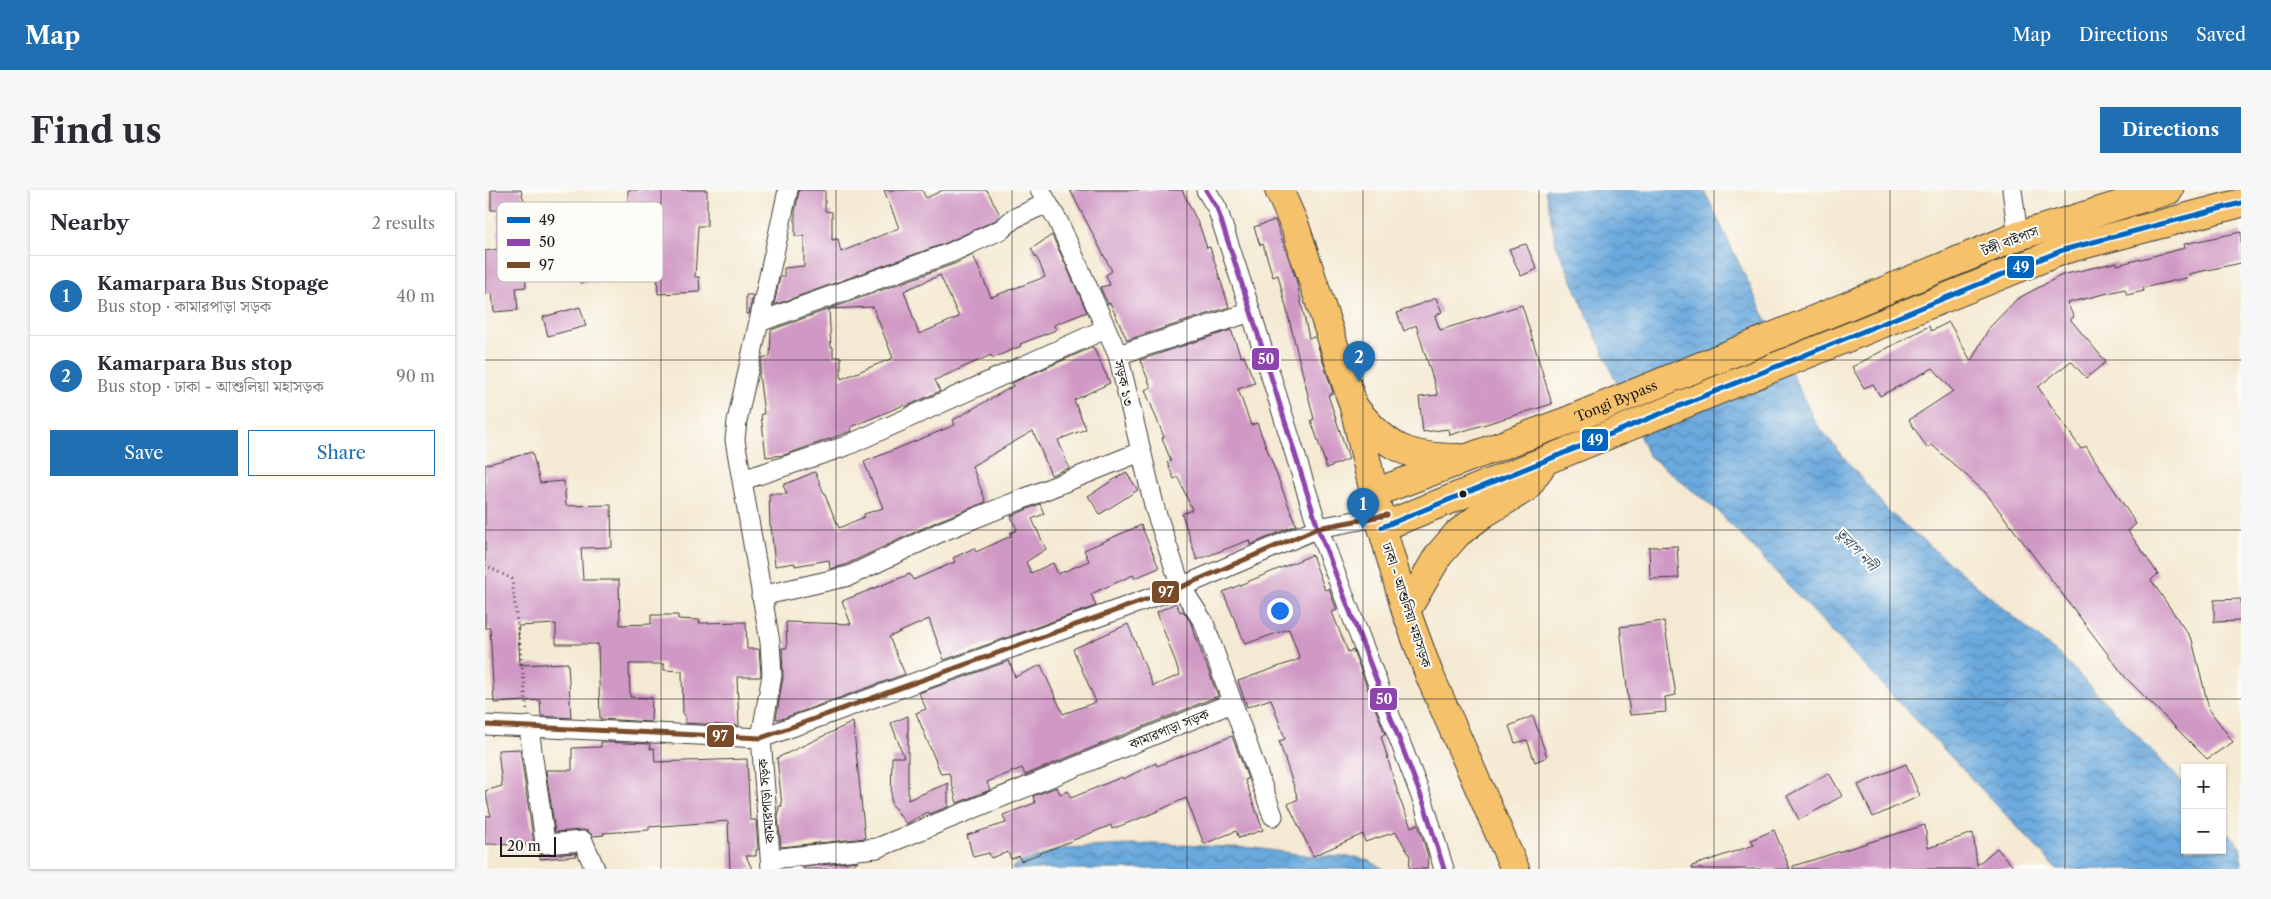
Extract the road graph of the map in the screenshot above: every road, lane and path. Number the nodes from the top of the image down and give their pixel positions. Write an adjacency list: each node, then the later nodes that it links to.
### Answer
1 (788, 190): 11 (street, কামারপাড়া সড়ক)
2 (1206, 190): 10 (street)
3 (1279, 190): 14 (main road, ঢাকা - আশুলিয়া মহাসড়ক)
4 (2012, 190): 8 (street)
5 (2169, 190): 8 (main road, টঙ্গী বাইপাস)
6 (1043, 196): 11 (street); 12 (street, সড়ক ১৩)
7 (2241, 203): 17 (main road)
8 (2018, 236): 9 (main road, টঙ্গী বাইপাস)
9 (1855, 304): 16 (main road, Tongi Bypass)
10 (1251, 312): 13 (street); 20 (street)
11 (759, 322): 18 (street, কামারপাড়া সড়ক)
12 (1105, 328): 13 (street, সড়ক ১৩); 18 (street)
13 (1117, 355): 15 (street, সড়ক ১৩)
14 (1354, 407): 16 (main road); 19 (main road, ঢাকা - আশুলিয়া মহাসড়ক)
15 (1140, 452): 22 (street, সড়ক ১৩); 23 (street)
16 (1470, 458): 19 (main road, Tongi Bypass)
17 (1544, 461): 19 (main road); 24 (main road)
18 (743, 480): 23 (street, কামারপাড়া সড়ক)
19 (1381, 512): 20 (street); 24 (main road, ঢাকা - আশুলিয়া মহাসড়ক)
20 (1318, 528): 22 (street); 32 (street)
21 (485, 565): 27 (path)
22 (1181, 587): 25 (street, সড়ক ১৩); 28 (street)
23 (761, 596): 28 (street, কামারপাড়া সড়ক)
24 (1407, 611): 33 (main road, ঢাকা - আশুলিয়া মহাসড়ক)
25 (1232, 703): 29 (street, সড়ক ১৩); 30 (street, কামারপাড়া সড়ক)
26 (485, 725): 27 (street)
27 (529, 726): 28 (street); 31 (street)
28 (761, 738): 30 (street, কামারপাড়া সড়ক)
29 (1273, 816)
30 (771, 864)
31 (595, 869)
32 (1444, 869)
33 (1515, 869)

